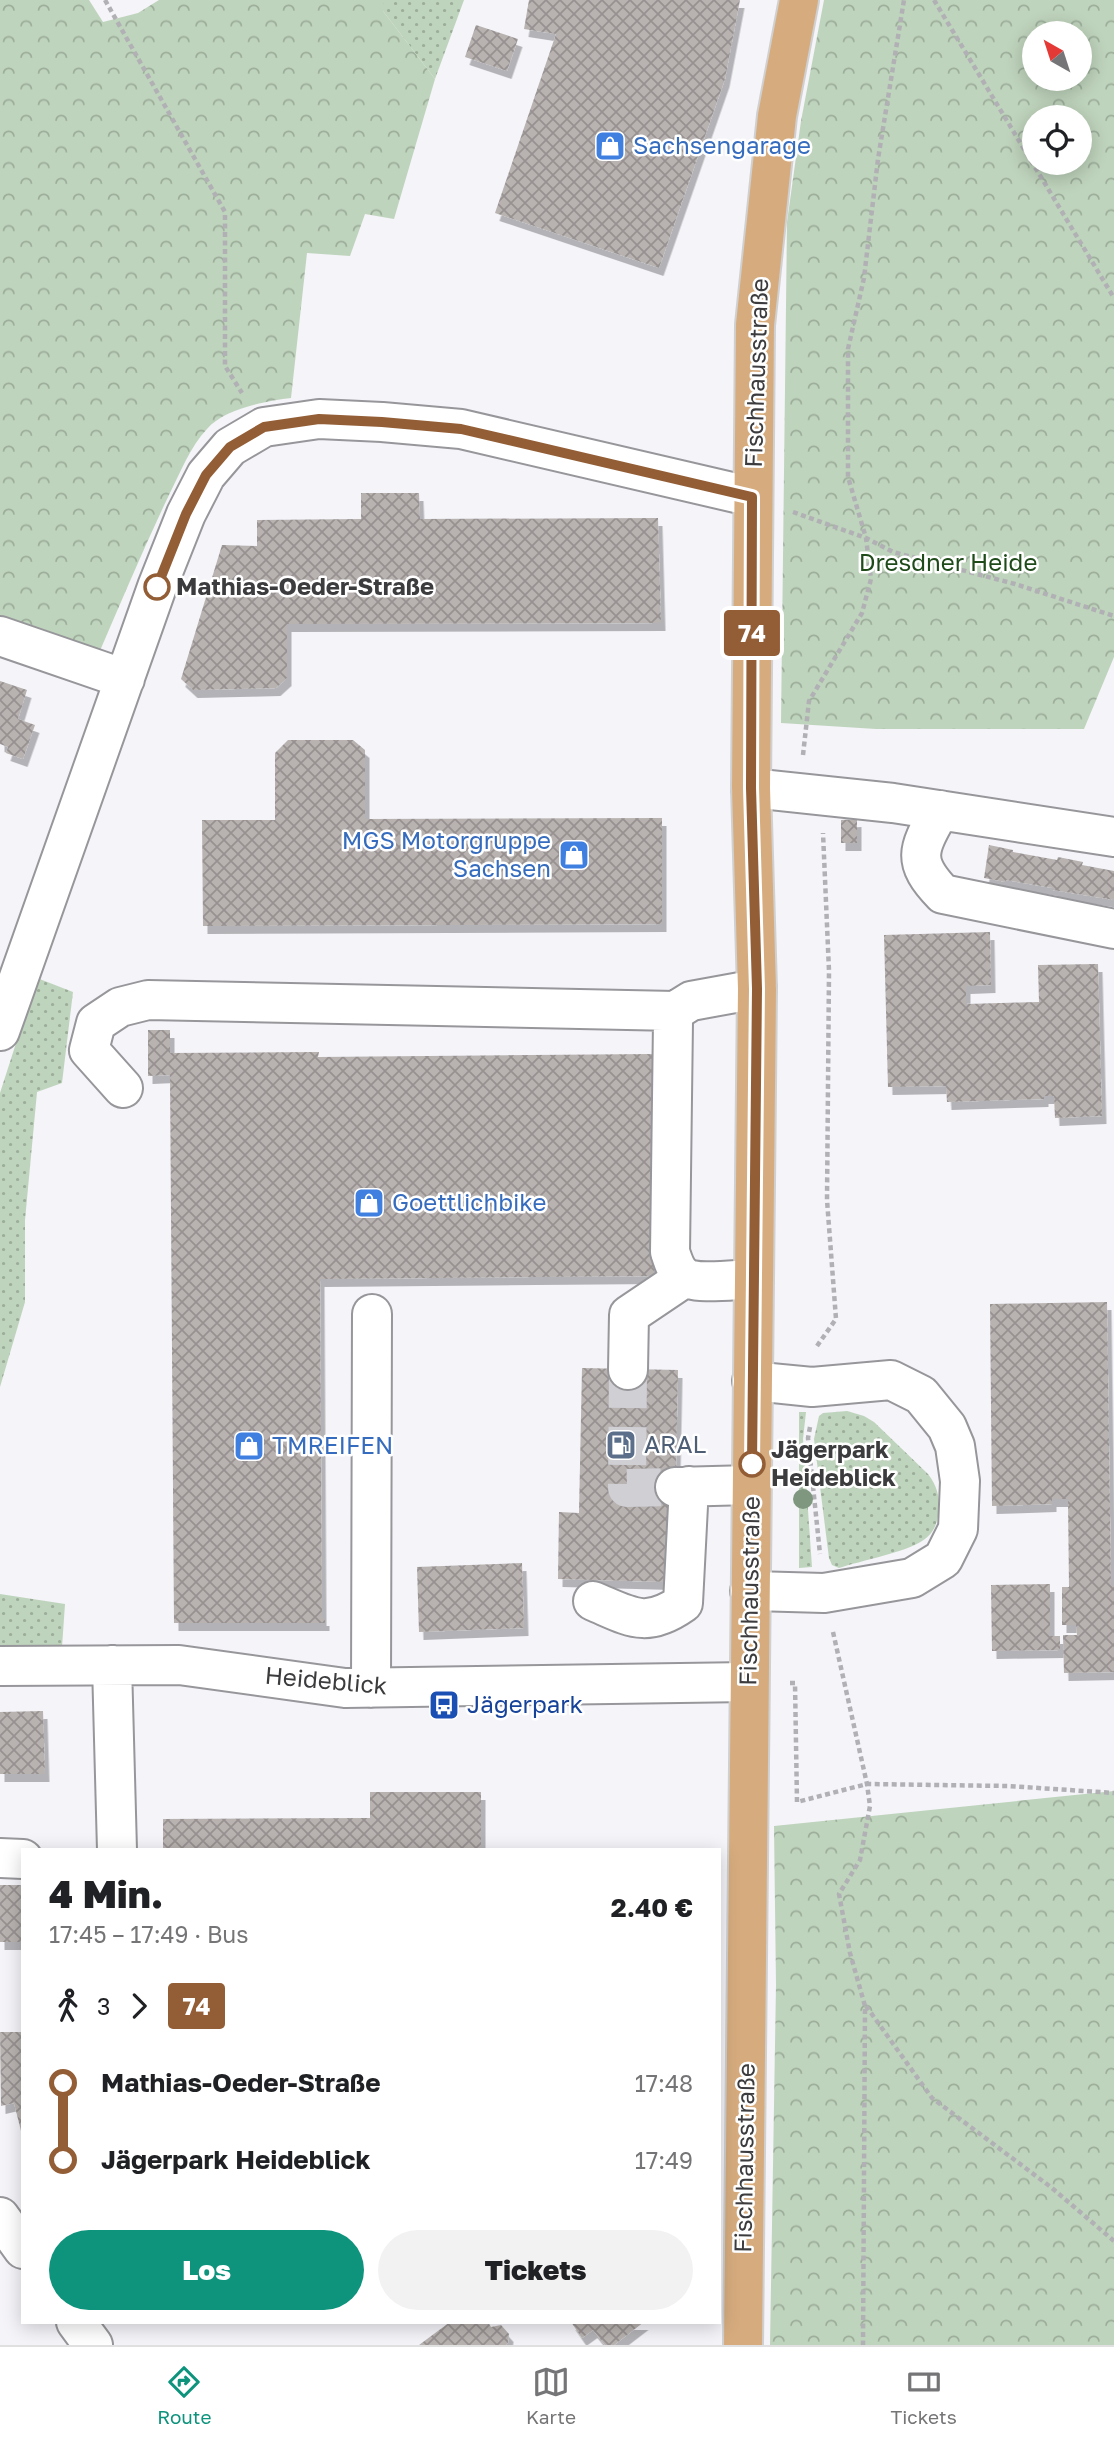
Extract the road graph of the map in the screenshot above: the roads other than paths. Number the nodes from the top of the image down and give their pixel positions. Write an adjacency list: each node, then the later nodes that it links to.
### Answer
1 (799, 0): 2 (main road, Fischhausstraße)
2 (752, 497): 4 (street); 5 (main road, Fischhausstraße)
3 (0, 636): 4 (street)
4 (125, 679): 11 (street)
5 (751, 788): 6 (street); 9 (main road, Fischhausstraße)
6 (940, 810): 7 (street); 8 (street)
7 (1114, 837)
8 (1114, 929)
9 (757, 989): 10 (street); 14 (main road, Fischhausstraße)
10 (675, 1011): 12 (street); 13 (street)
11 (0, 1031)
12 (123, 1088)
13 (684, 1278): 14 (street); 16 (street)
14 (754, 1279): 17 (main road, Fischhausstraße)
15 (372, 1314): 24 (street)
16 (628, 1370)
17 (752, 1381): 18 (main road, Fischhausstraße); 19 (street)
18 (751, 1485): 19 (main road, Fischhausstraße); 20 (street)
19 (750, 1591): 23 (main road, Fischhausstraße)
20 (593, 1601)
21 (113, 1665): 22 (street, Heideblick); 24 (street, Heideblick); 25 (street)
22 (0, 1666)
23 (749, 1682): 24 (street, Heideblick); 28 (main road, Fischhausstraße)
24 (371, 1688)
25 (117, 1848)
26 (0, 1858): 27 (street)
27 (21, 1859)
28 (743, 2345)

